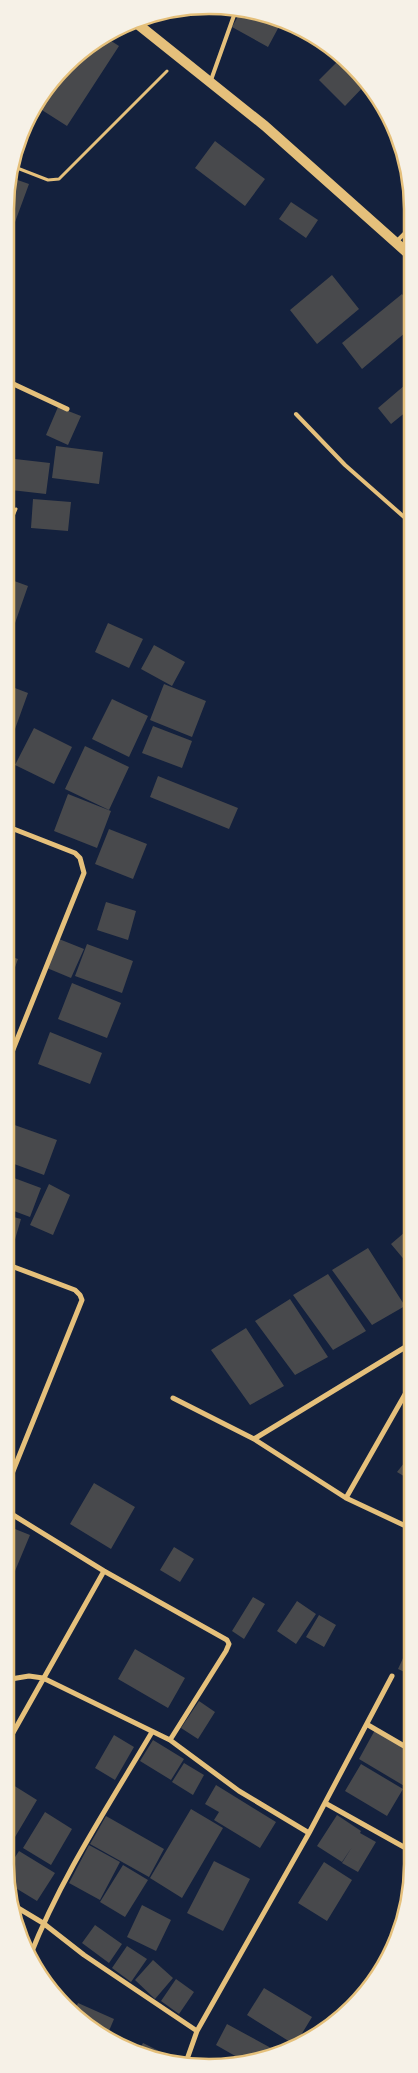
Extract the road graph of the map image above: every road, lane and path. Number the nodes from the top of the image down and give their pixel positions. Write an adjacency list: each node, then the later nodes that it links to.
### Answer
1 (234, 15): 4 (lane)
2 (141, 26): 3 (main road)
3 (180, 58): 4 (main road); 5 (path)
4 (210, 82): 7 (main road)
5 (18, 168)
6 (404, 234): 7 (lane)
7 (397, 241): 8 (main road)
8 (404, 248)
9 (14, 385): 10 (street)
10 (67, 408)
11 (296, 414): 14 (lane)
12 (16, 509): 13 (path)
13 (14, 514)
14 (404, 517)
15 (14, 829): 16 (street)
16 (14, 1046)
17 (14, 1267): 22 (street)
18 (404, 1347): 21 (street)
19 (404, 1396): 23 (street)
20 (173, 1398): 21 (street)
21 (254, 1439): 23 (street)
22 (14, 1465)
23 (346, 1498): 25 (street)
24 (14, 1516): 26 (street)
25 (404, 1525)
26 (104, 1571): 28 (street); 33 (street)
27 (392, 1676): 30 (street)
28 (43, 1678): 29 (street); 31 (street); 32 (street)
29 (14, 1679)
30 (368, 1725): 34 (street); 35 (street)
31 (14, 1731)
32 (152, 1732): 33 (street); 39 (street)
33 (170, 1740): 36 (street)
34 (404, 1746)
35 (325, 1804): 36 (street); 37 (street)
36 (309, 1833): 41 (street)
37 (404, 1847)
38 (19, 1909): 39 (street)
39 (43, 1923): 40 (street); 41 (street)
40 (33, 1948)
41 (198, 2031): 42 (street)
42 (188, 2058)

